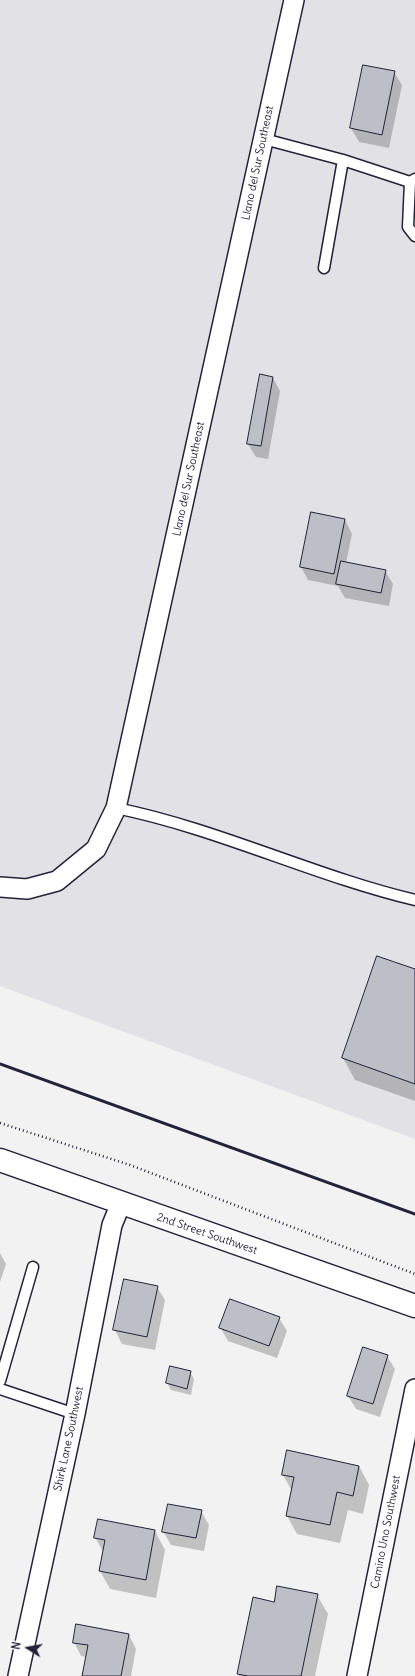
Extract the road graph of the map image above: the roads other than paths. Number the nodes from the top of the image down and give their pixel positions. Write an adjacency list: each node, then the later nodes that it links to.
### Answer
1 (294, 0): 2 (street, Llano del Sur Southeast)
2 (264, 139): 3 (lane); 7 (street, Llano del Sur Southeast)
3 (343, 160): 4 (lane); 6 (lane)
4 (412, 181): 5 (lane)
5 (415, 236)
6 (324, 268)
7 (116, 808): 8 (street, Llano del Sur Southeast); 9 (lane)
8 (0, 887)
9 (415, 900)
10 (0, 1160): 11 (street, 2nd Street Southwest)
11 (121, 1203): 13 (street, 2nd Street Southwest); 17 (street, Shirk Lane Southwest)
12 (33, 1267): 14 (lane)
13 (415, 1306)
14 (0, 1381)
15 (0, 1389): 17 (lane)
16 (415, 1389): 19 (street, Camino Uno Southwest)
17 (75, 1414): 18 (street, Shirk Lane Southwest)
18 (18, 1676)
19 (357, 1676)

